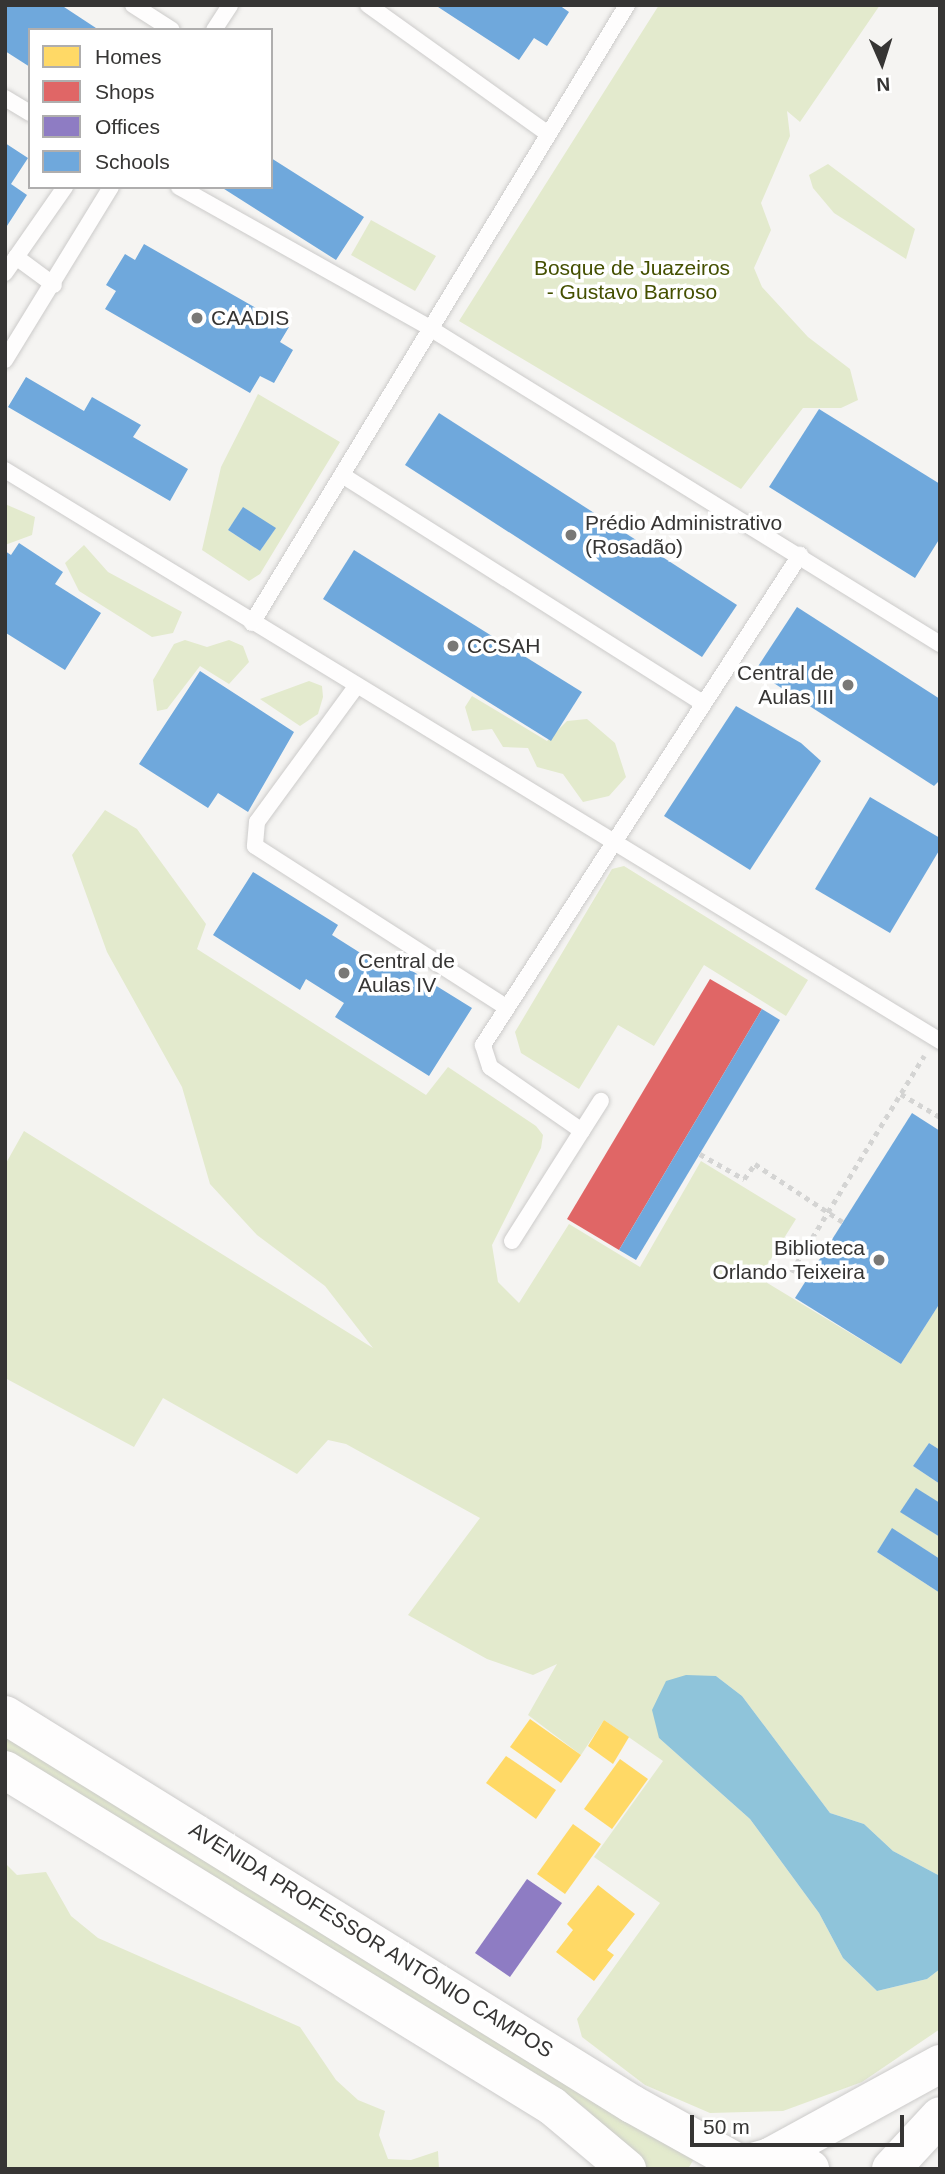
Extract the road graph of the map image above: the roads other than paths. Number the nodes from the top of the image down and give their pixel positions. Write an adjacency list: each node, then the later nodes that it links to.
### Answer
1 (133, 5): 5 (lane)
2 (230, 5): 6 (lane)
3 (368, 5): 9 (lane)
4 (627, 5): 9 (lane)
5 (169, 28)
6 (215, 28)
7 (5, 98): 8 (lane)
8 (28, 112)
9 (548, 134): 16 (lane)
10 (64, 189): 13 (lane)
11 (110, 189): 15 (lane)
12 (183, 189): 16 (lane)
13 (16, 257): 14 (lane); 15 (lane)
14 (5, 273)
15 (54, 285): 17 (lane)
16 (428, 327): 19 (lane); 20 (lane)
17 (5, 360)
18 (5, 470): 21 (lane)
19 (342, 475): 21 (lane); 24 (lane)
20 (800, 555): 22 (lane); 24 (lane)
21 (252, 623): 23 (lane)
22 (940, 644)
23 (355, 688): 25 (lane); 26 (lane)
24 (702, 703): 25 (lane)
25 (616, 842): 26 (lane); 27 (lane)
26 (506, 1007): 29 (lane)
27 (940, 1041)
28 (601, 1101): 29 (lane)
29 (582, 1131): 30 (lane)
30 (512, 1241)
31 (5, 1715): 35 (street, AVENIDA PROFESSOR ANTÔNIO CAMPOS)
32 (5, 1770): 36 (street)
33 (940, 2064): 35 (street)
34 (940, 2116): 38 (street)
35 (745, 2163): 37 (street, AVENIDA PROFESSOR ANTÔNIO CAMPOS)
36 (627, 2169)
37 (810, 2169)
38 (891, 2169)

